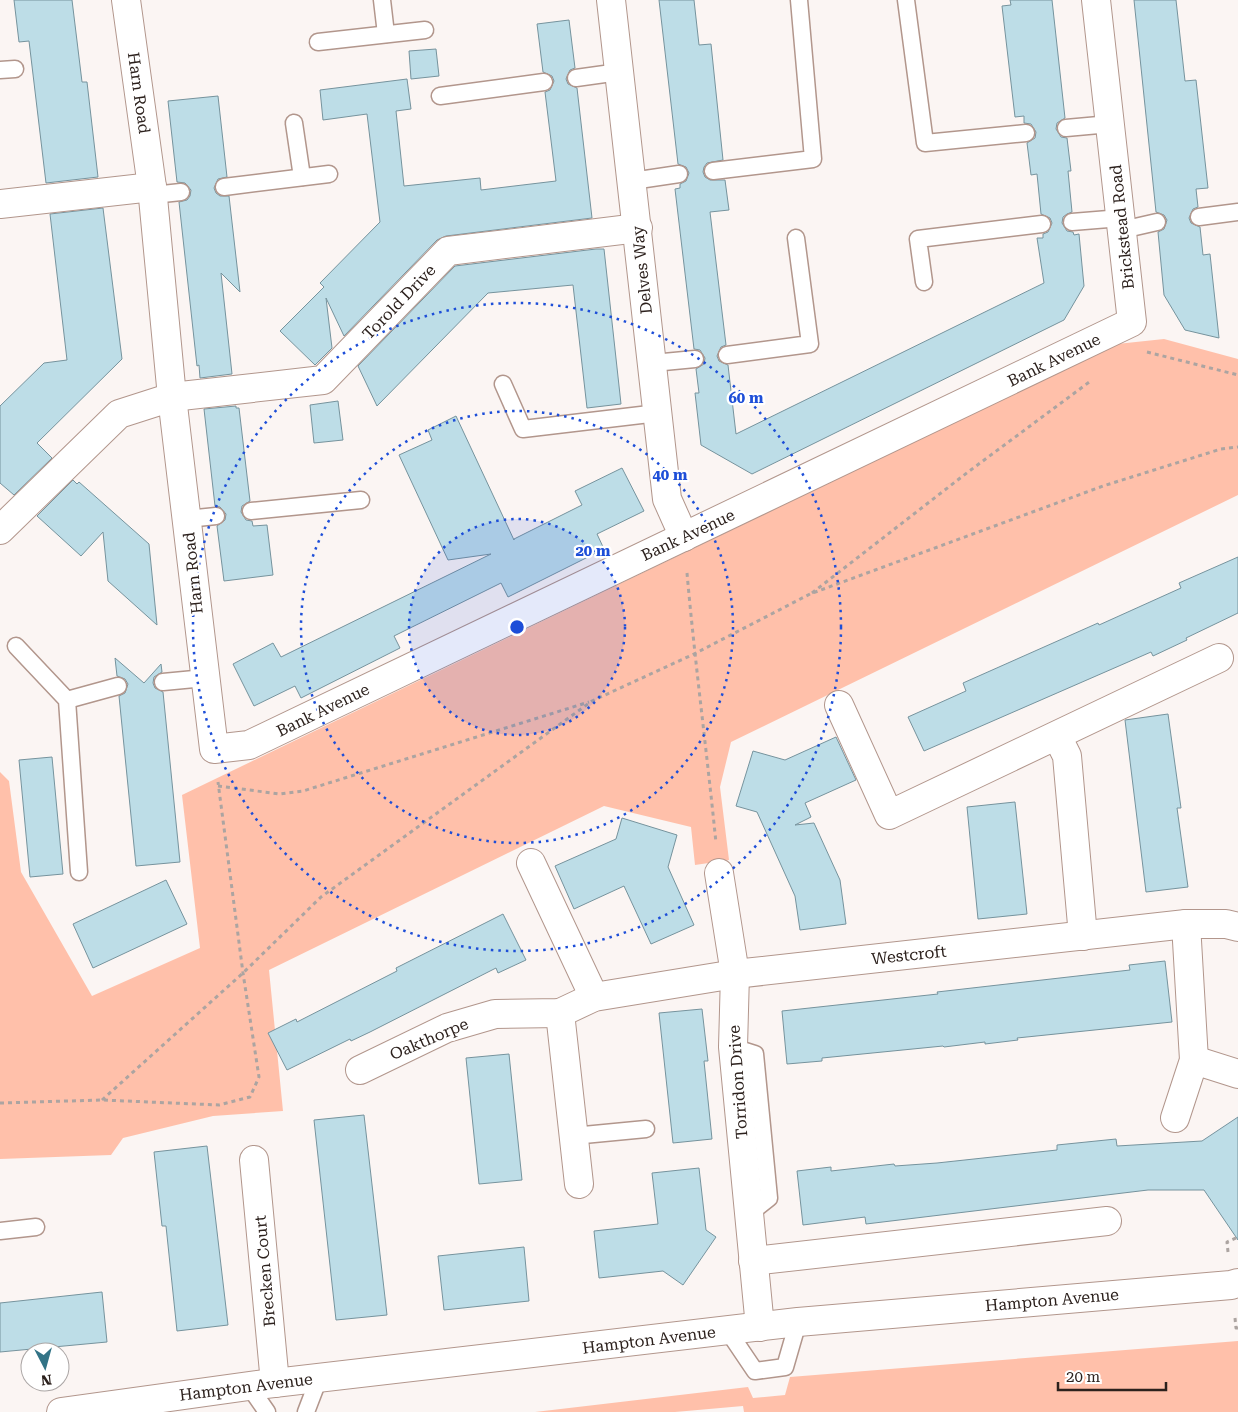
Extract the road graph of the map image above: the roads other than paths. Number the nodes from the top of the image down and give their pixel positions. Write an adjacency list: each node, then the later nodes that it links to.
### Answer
1 (126, 0): 24 (street, Harn Road)
2 (382, 0): 8 (lane)
3 (611, 0): 10 (street, Delves Way)
4 (799, 0): 18 (lane)
5 (906, 0): 17 (lane)
6 (1096, 0): 15 (street, Brickstead Road)
7 (425, 30): 8 (lane)
8 (386, 34): 9 (lane)
9 (318, 42)
10 (619, 72): 11 (lane); 22 (street, Delves Way)
11 (576, 78)
12 (544, 82): 13 (lane)
13 (440, 96)
14 (294, 123): 21 (lane)
15 (1110, 124): 16 (lane); 32 (street, Brickstead Road)
16 (1066, 128)
17 (1026, 133)
18 (713, 171)
19 (329, 174): 21 (lane)
20 (679, 174): 22 (lane)
21 (302, 177): 23 (lane)
22 (632, 181): 33 (street, Delves Way)
23 (224, 187)
24 (152, 191): 25 (lane); 26 (street); 41 (street, Harn Road)
25 (181, 192)
26 (0, 204)
27 (1238, 212): 28 (lane)
28 (1199, 218)
29 (1072, 222): 32 (lane)
30 (1157, 222): 32 (lane)
31 (1042, 224): 35 (lane)
32 (1121, 224): 36 (street, Brickstead Road)
33 (638, 228): 39 (street, Delves Way); 41 (street, Torold Drive)
34 (796, 238): 37 (lane)
35 (924, 282)
36 (1132, 322): 48 (street, Bank Avenue)
37 (727, 355)
38 (695, 359): 39 (lane)
39 (653, 363): 42 (street, Delves Way)
40 (503, 384): 42 (lane)
41 (172, 397): 46 (street, Harn Road); 47 (street)
42 (658, 413): 48 (street, Delves Way)
43 (361, 500): 44 (lane)
44 (251, 511)
45 (216, 516): 46 (lane)
46 (187, 519): 51 (street, Harn Road)
47 (0, 530)
48 (684, 536): 57 (street, Bank Avenue)
49 (16, 646): 54 (lane)
50 (1219, 658): 56 (street)
51 (205, 678): 52 (lane); 57 (street, Harn Road)
52 (163, 682)
53 (118, 686): 54 (lane)
54 (66, 700): 59 (lane)
55 (839, 705): 56 (street)
56 (1057, 736): 63 (street)
57 (214, 749)
58 (531, 863): 65 (street)
59 (80, 872)
60 (719, 873): 64 (street, Torridon Drive)
61 (1186, 924): 62 (street, Westcroft); 63 (street, Westcroft); 67 (street)
62 (1238, 927)
63 (1084, 936): 64 (street, Westcroft)
64 (736, 974): 65 (street, Oakthorpe); 78 (street, Torridon Drive)
65 (594, 997): 66 (street, Oakthorpe)
66 (560, 1014): 68 (street, Oakthorpe); 72 (street)
67 (1194, 1060): 69 (street); 70 (street)
68 (360, 1070)
69 (1238, 1074)
70 (1176, 1118)
71 (646, 1129): 72 (lane)
72 (573, 1136): 74 (street)
73 (254, 1160): 84 (street, Brecken Court)
74 (579, 1184)
75 (1107, 1221): 78 (street)
76 (36, 1227): 77 (lane)
77 (0, 1231)
78 (753, 1261): 81 (street, Torridon Drive)
79 (1238, 1283): 80 (street, Hampton Avenue)
80 (798, 1322): 81 (street, Hampton Avenue); 82 (lane)
81 (760, 1327): 82 (street, Hampton Avenue)
82 (728, 1331): 83 (street, Hampton Avenue)
83 (319, 1378): 84 (street, Hampton Avenue); 87 (lane)
84 (262, 1384): 85 (street, Hampton Avenue); 86 (lane)
85 (61, 1412)
86 (267, 1412)
87 (306, 1412)

